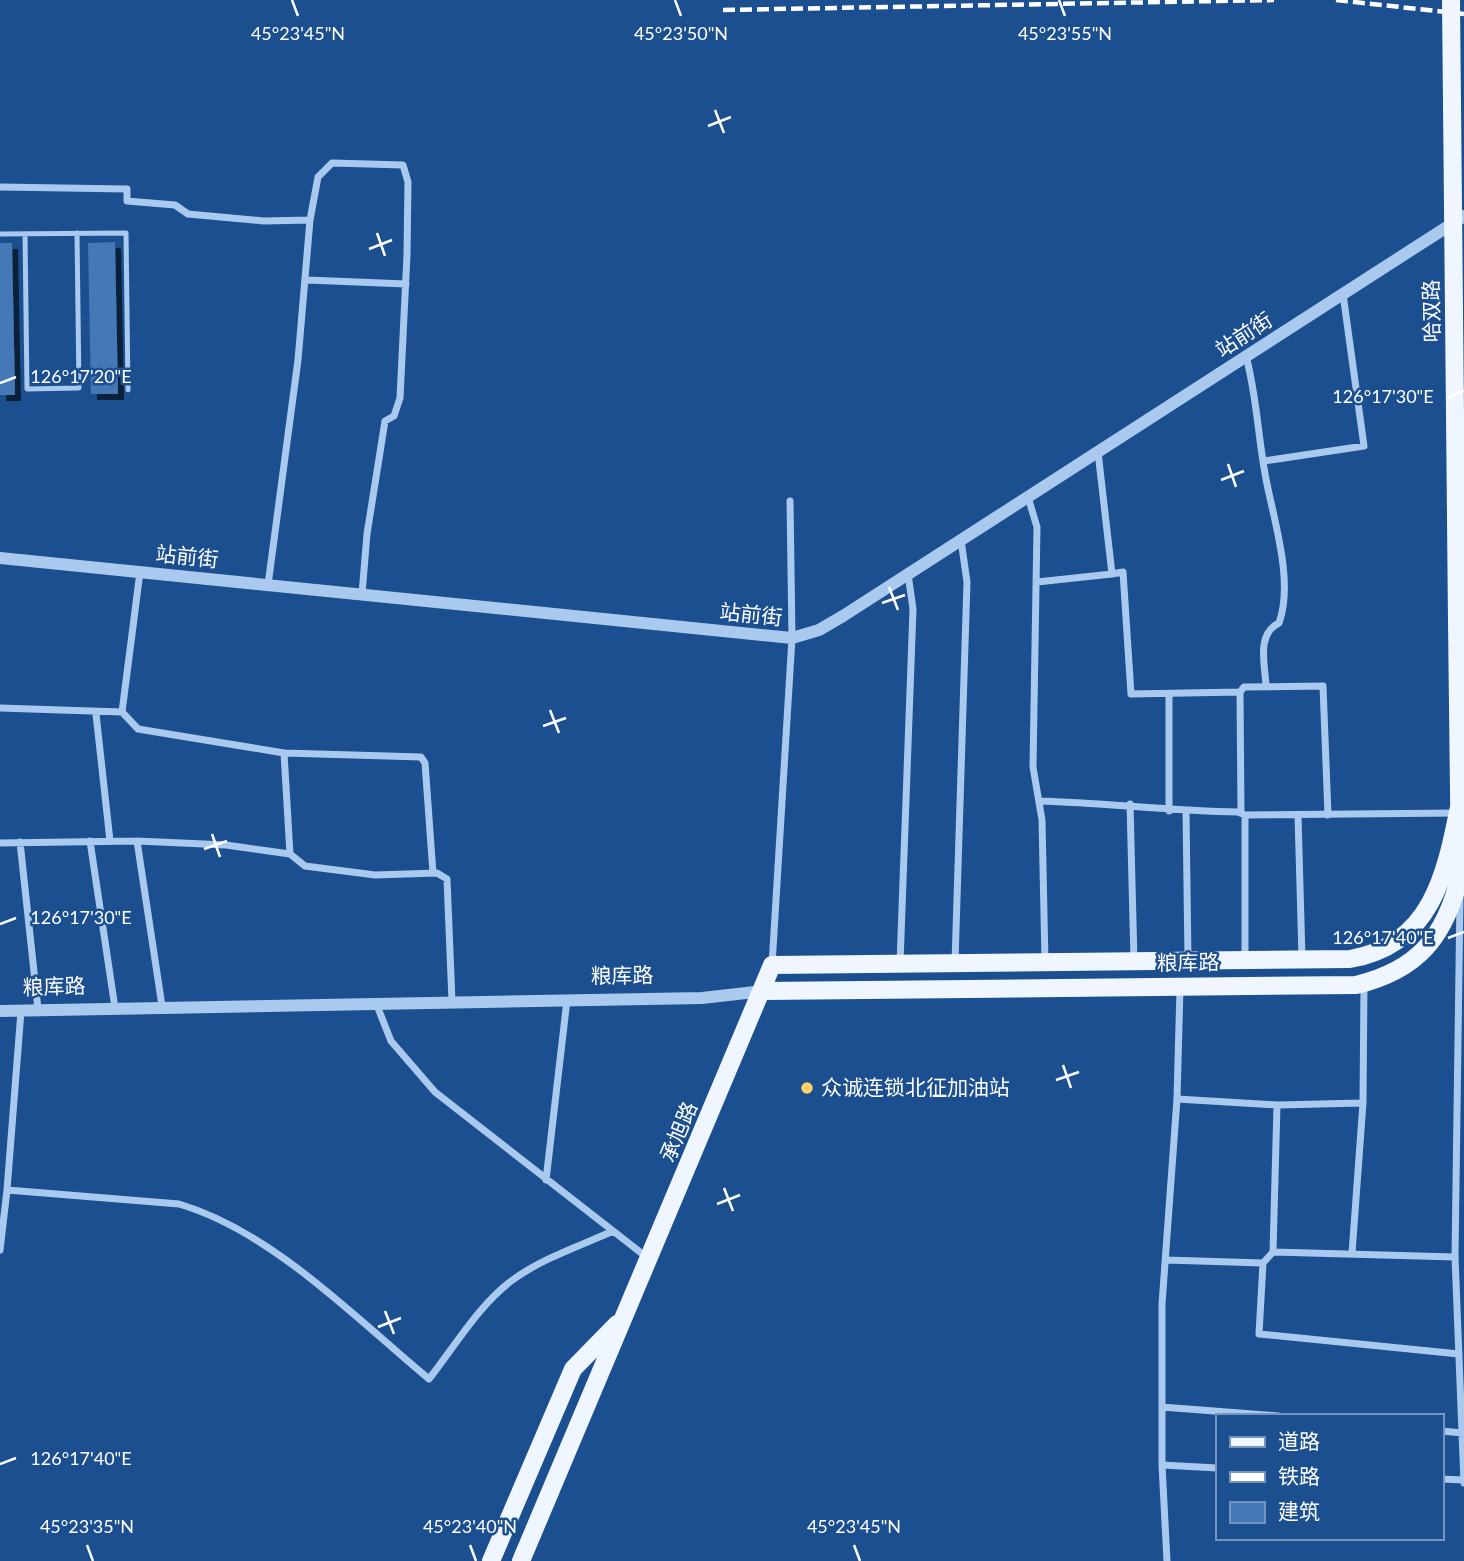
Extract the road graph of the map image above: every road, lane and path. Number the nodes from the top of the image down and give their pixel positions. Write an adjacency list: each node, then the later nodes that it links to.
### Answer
1 (1451, 0): 25 (main road, 哈双路, bridge)
2 (0, 187): 4 (street)
3 (1464, 216): 10 (street, 站前街)
4 (310, 220): 8 (street); 9 (street)
5 (78, 233): 7 (lane); 7 (lane); 12 (lane)
6 (0, 234): 7 (lane)
7 (25, 234)
8 (307, 280): 9 (street); 23 (street)
9 (406, 284): 24 (street)
10 (1343, 294): 11 (street, 站前街); 14 (street)
11 (1246, 356): 13 (street, 站前街); 14 (street)
12 (128, 390)
13 (1098, 452): 15 (street, 站前街); 21 (street)
14 (1264, 461): 27 (street)
15 (1028, 497): 17 (street, 站前街); 22 (street)
16 (790, 501): 26 (street)
17 (961, 540): 20 (street, 站前街); 58 (street)
18 (0, 558): 19 (street, 站前街)
19 (140, 572): 23 (street, 站前街); 31 (street)
20 (908, 574): 26 (street, 站前街); 57 (street)
21 (1112, 574): 22 (street); 29 (street)
22 (1037, 582): 36 (street)
23 (268, 585): 24 (street, 站前街)
24 (362, 594): 26 (street, 站前街)
25 (1461, 622): 35 (main road, 哈双路)
26 (792, 638): 59 (street)
27 (1266, 686): 28 (street); 43 (street)
28 (1240, 692): 29 (street); 41 (street)
29 (1169, 694): 39 (street)
30 (0, 708): 32 (street)
31 (122, 712): 32 (street); 34 (street)
32 (96, 714): 45 (street)
33 (1464, 747): 35 (street)
34 (284, 753): 49 (street); 50 (street)
35 (1460, 777): 38 (main road, 哈双路)
36 (1040, 801): 37 (street); 56 (street)
37 (1130, 804): 39 (street); 55 (street)
38 (1459, 807): 43 (street); 51 (main road, 粮库路); 52 (main road, 粮库路)
39 (1169, 811): 40 (street)
40 (1186, 811): 41 (street); 53 (street)
41 (1243, 814): 42 (street); 54 (street)
42 (1298, 815): 43 (street); 52 (street)
43 (1328, 815)
44 (90, 841): 45 (street); 47 (street); 67 (street)
45 (110, 841): 46 (street)
46 (137, 841): 49 (street); 66 (street)
47 (20, 842): 48 (street); 68 (street)
48 (0, 843)
49 (290, 855): 50 (street)
50 (433, 873): 64 (street)
51 (1460, 876): 60 (main road, 粮库路); 80 (street)
52 (1302, 959): 54 (main road, 粮库路)
53 (1188, 960): 54 (main road, 粮库路); 55 (main road, 粮库路)
54 (1245, 960)
55 (1134, 961): 56 (main road, 粮库路)
56 (1045, 962): 58 (main road, 粮库路)
57 (900, 963): 58 (main road, 粮库路); 59 (main road, 粮库路)
58 (955, 963)
59 (772, 965): 62 (main road, 承旭路)
60 (1364, 983): 61 (main road, 粮库路); 72 (street)
61 (1180, 986): 62 (main road, 粮库路); 71 (street)
62 (764, 991): 63 (street, 粮库路); 81 (main road, 承旭路)
63 (567, 1000): 64 (street, 粮库路); 74 (street)
64 (452, 1001): 65 (street, 粮库路)
65 (375, 1002): 66 (street, 粮库路); 74 (street)
66 (162, 1006): 67 (street, 粮库路)
67 (115, 1007): 68 (street, 粮库路)
68 (38, 1009): 70 (street, 粮库路)
69 (0, 1011): 70 (street, 粮库路)
70 (21, 1011): 75 (street)
71 (1177, 1099): 73 (street); 82 (street)
72 (1363, 1103): 73 (street); 79 (street)
73 (1277, 1105): 78 (street)
74 (546, 1180): 76 (street)
75 (7, 1190): 76 (street); 77 (street)
76 (612, 1231): 81 (street)
77 (0, 1250)
78 (1273, 1252): 79 (street); 83 (street)
79 (1352, 1254): 80 (street)
80 (1455, 1257): 85 (street)
81 (649, 1259): 84 (main road, 承旭路)
82 (1166, 1260): 83 (street); 86 (street)
83 (1263, 1263): 85 (street)
84 (624, 1316): 94 (main road, 承旭路); 95 (main road, 承旭路)
85 (1459, 1354): 89 (street)
86 (1162, 1407): 87 (street); 90 (street)
87 (1252, 1414)
88 (1443, 1431): 89 (street)
89 (1462, 1433): 93 (street)
90 (1162, 1465): 91 (street); 96 (street)
91 (1216, 1468)
92 (1443, 1479): 93 (street)
93 (1464, 1481)
94 (491, 1561)
95 (521, 1561)
96 (1167, 1561)

